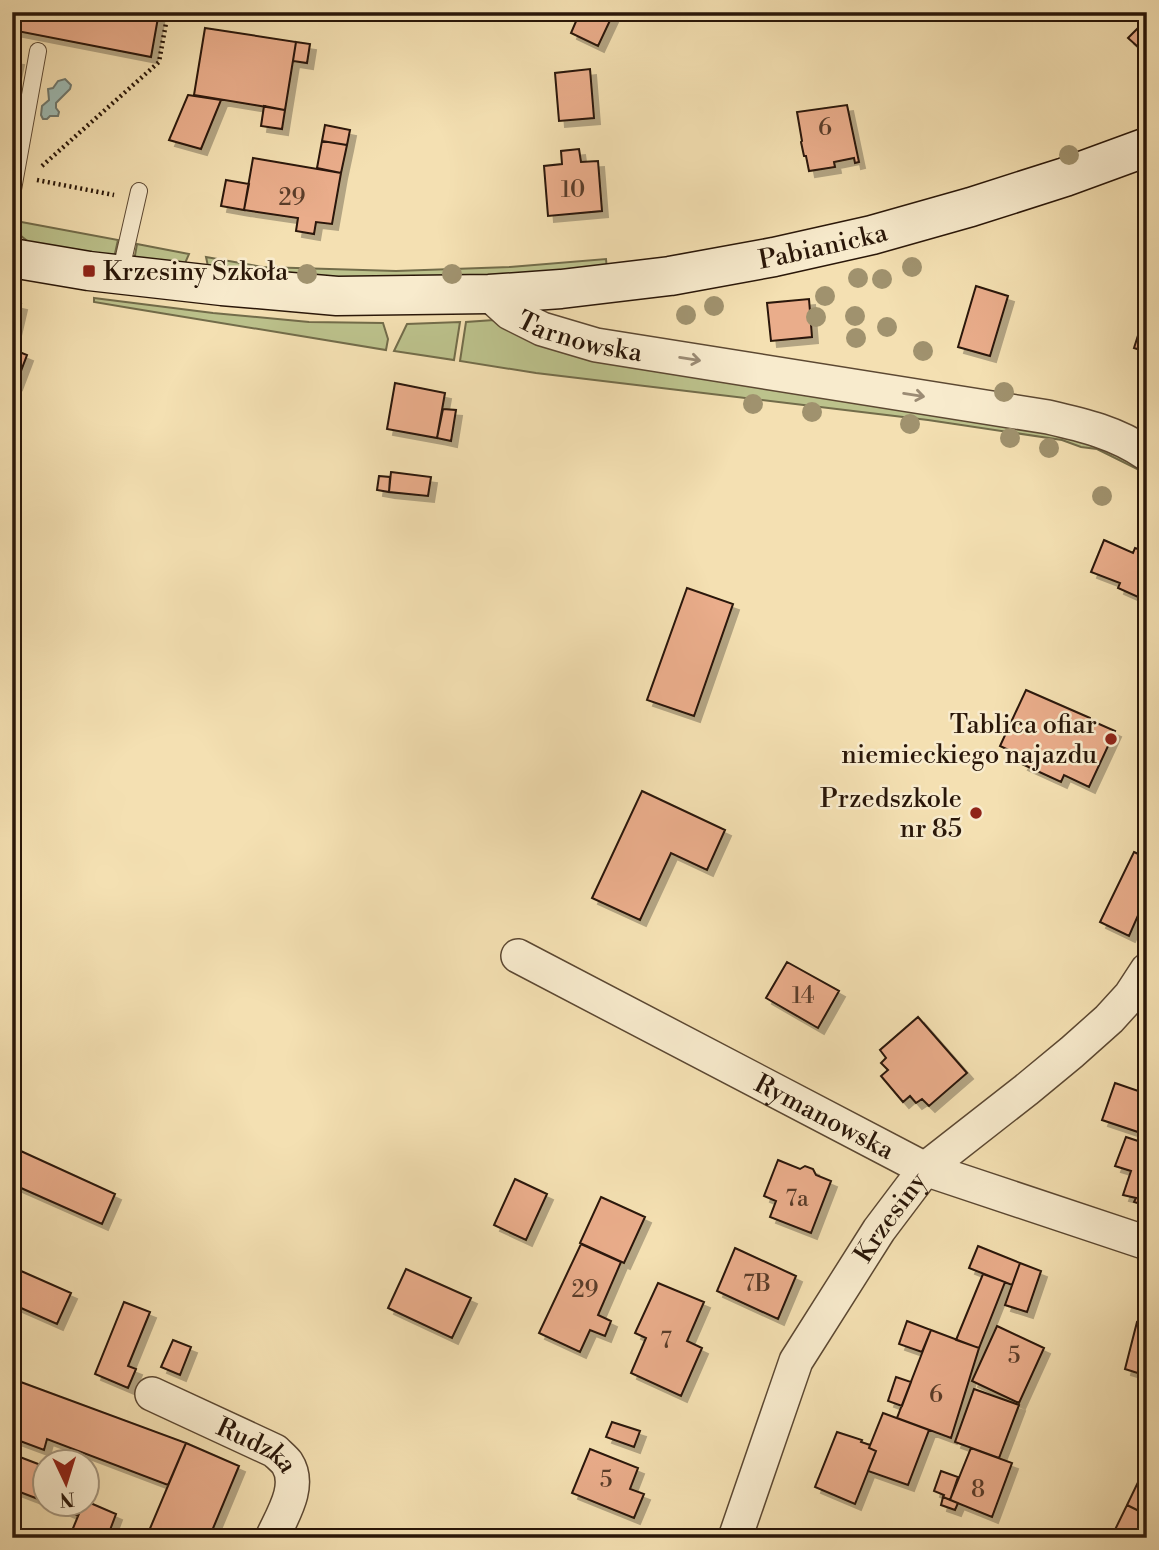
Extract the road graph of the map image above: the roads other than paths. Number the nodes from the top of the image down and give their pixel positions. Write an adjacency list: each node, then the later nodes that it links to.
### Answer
1 (37, 51): 3 (lane)
2 (1147, 148): 7 (street, Pabianicka)
3 (12, 195)
4 (138, 195): 6 (lane)
5 (12, 258): 6 (street, Tarnowska)
6 (120, 274): 7 (street, Tarnowska)
7 (489, 294): 8 (street, Tarnowska, one-way to 8)
8 (1147, 454)
9 (518, 956): 11 (street, Rymanowska)
10 (1147, 970): 11 (street, Krzesiny)
11 (925, 1169): 12 (street, Rymanowska); 15 (street, Krzesiny)
12 (1147, 1243)
13 (152, 1394): 14 (street, Rudzka)
14 (272, 1538)
15 (735, 1538)

